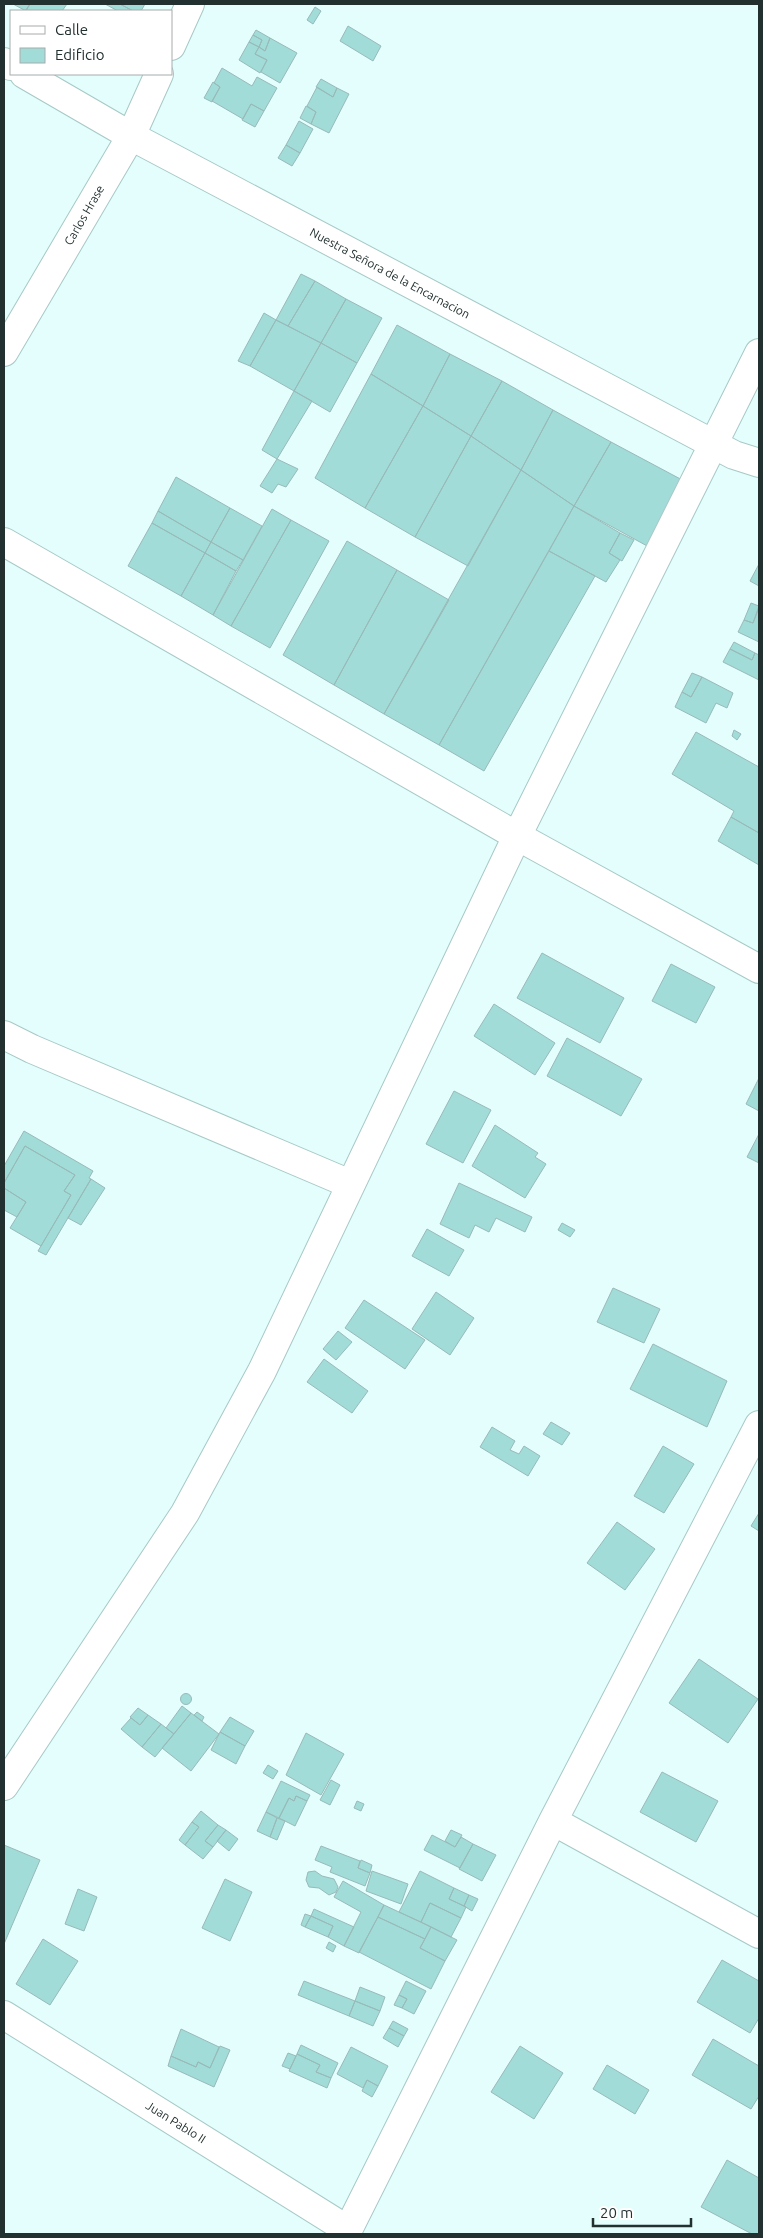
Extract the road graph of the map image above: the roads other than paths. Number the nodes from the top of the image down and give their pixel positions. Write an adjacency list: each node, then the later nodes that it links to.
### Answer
1 (190, 4): 2 (street)
2 (172, 44)
3 (26, 75): 5 (street, Nuestra Señora de la Encarnacion)
4 (159, 75): 5 (street, Carlos Hrase)
5 (131, 136): 6 (street, Carlos Hrase); 8 (street, Nuestra Señora de la Encarnacion)
6 (4, 352)
7 (759, 353): 8 (street)
8 (713, 443): 9 (street, Nuestra Señora de la Encarnacion); 11 (street)
9 (759, 463)
10 (4, 542): 11 (street)
11 (517, 836): 12 (street); 14 (street)
12 (759, 969)
13 (4, 1034): 14 (street)
14 (350, 1184): 16 (street)
15 (759, 1425): 17 (street)
16 (4, 1786)
17 (553, 1821): 18 (street); 20 (street)
18 (759, 1934)
19 (4, 2015): 20 (street, Juan Pablo II)
20 (347, 2232)

